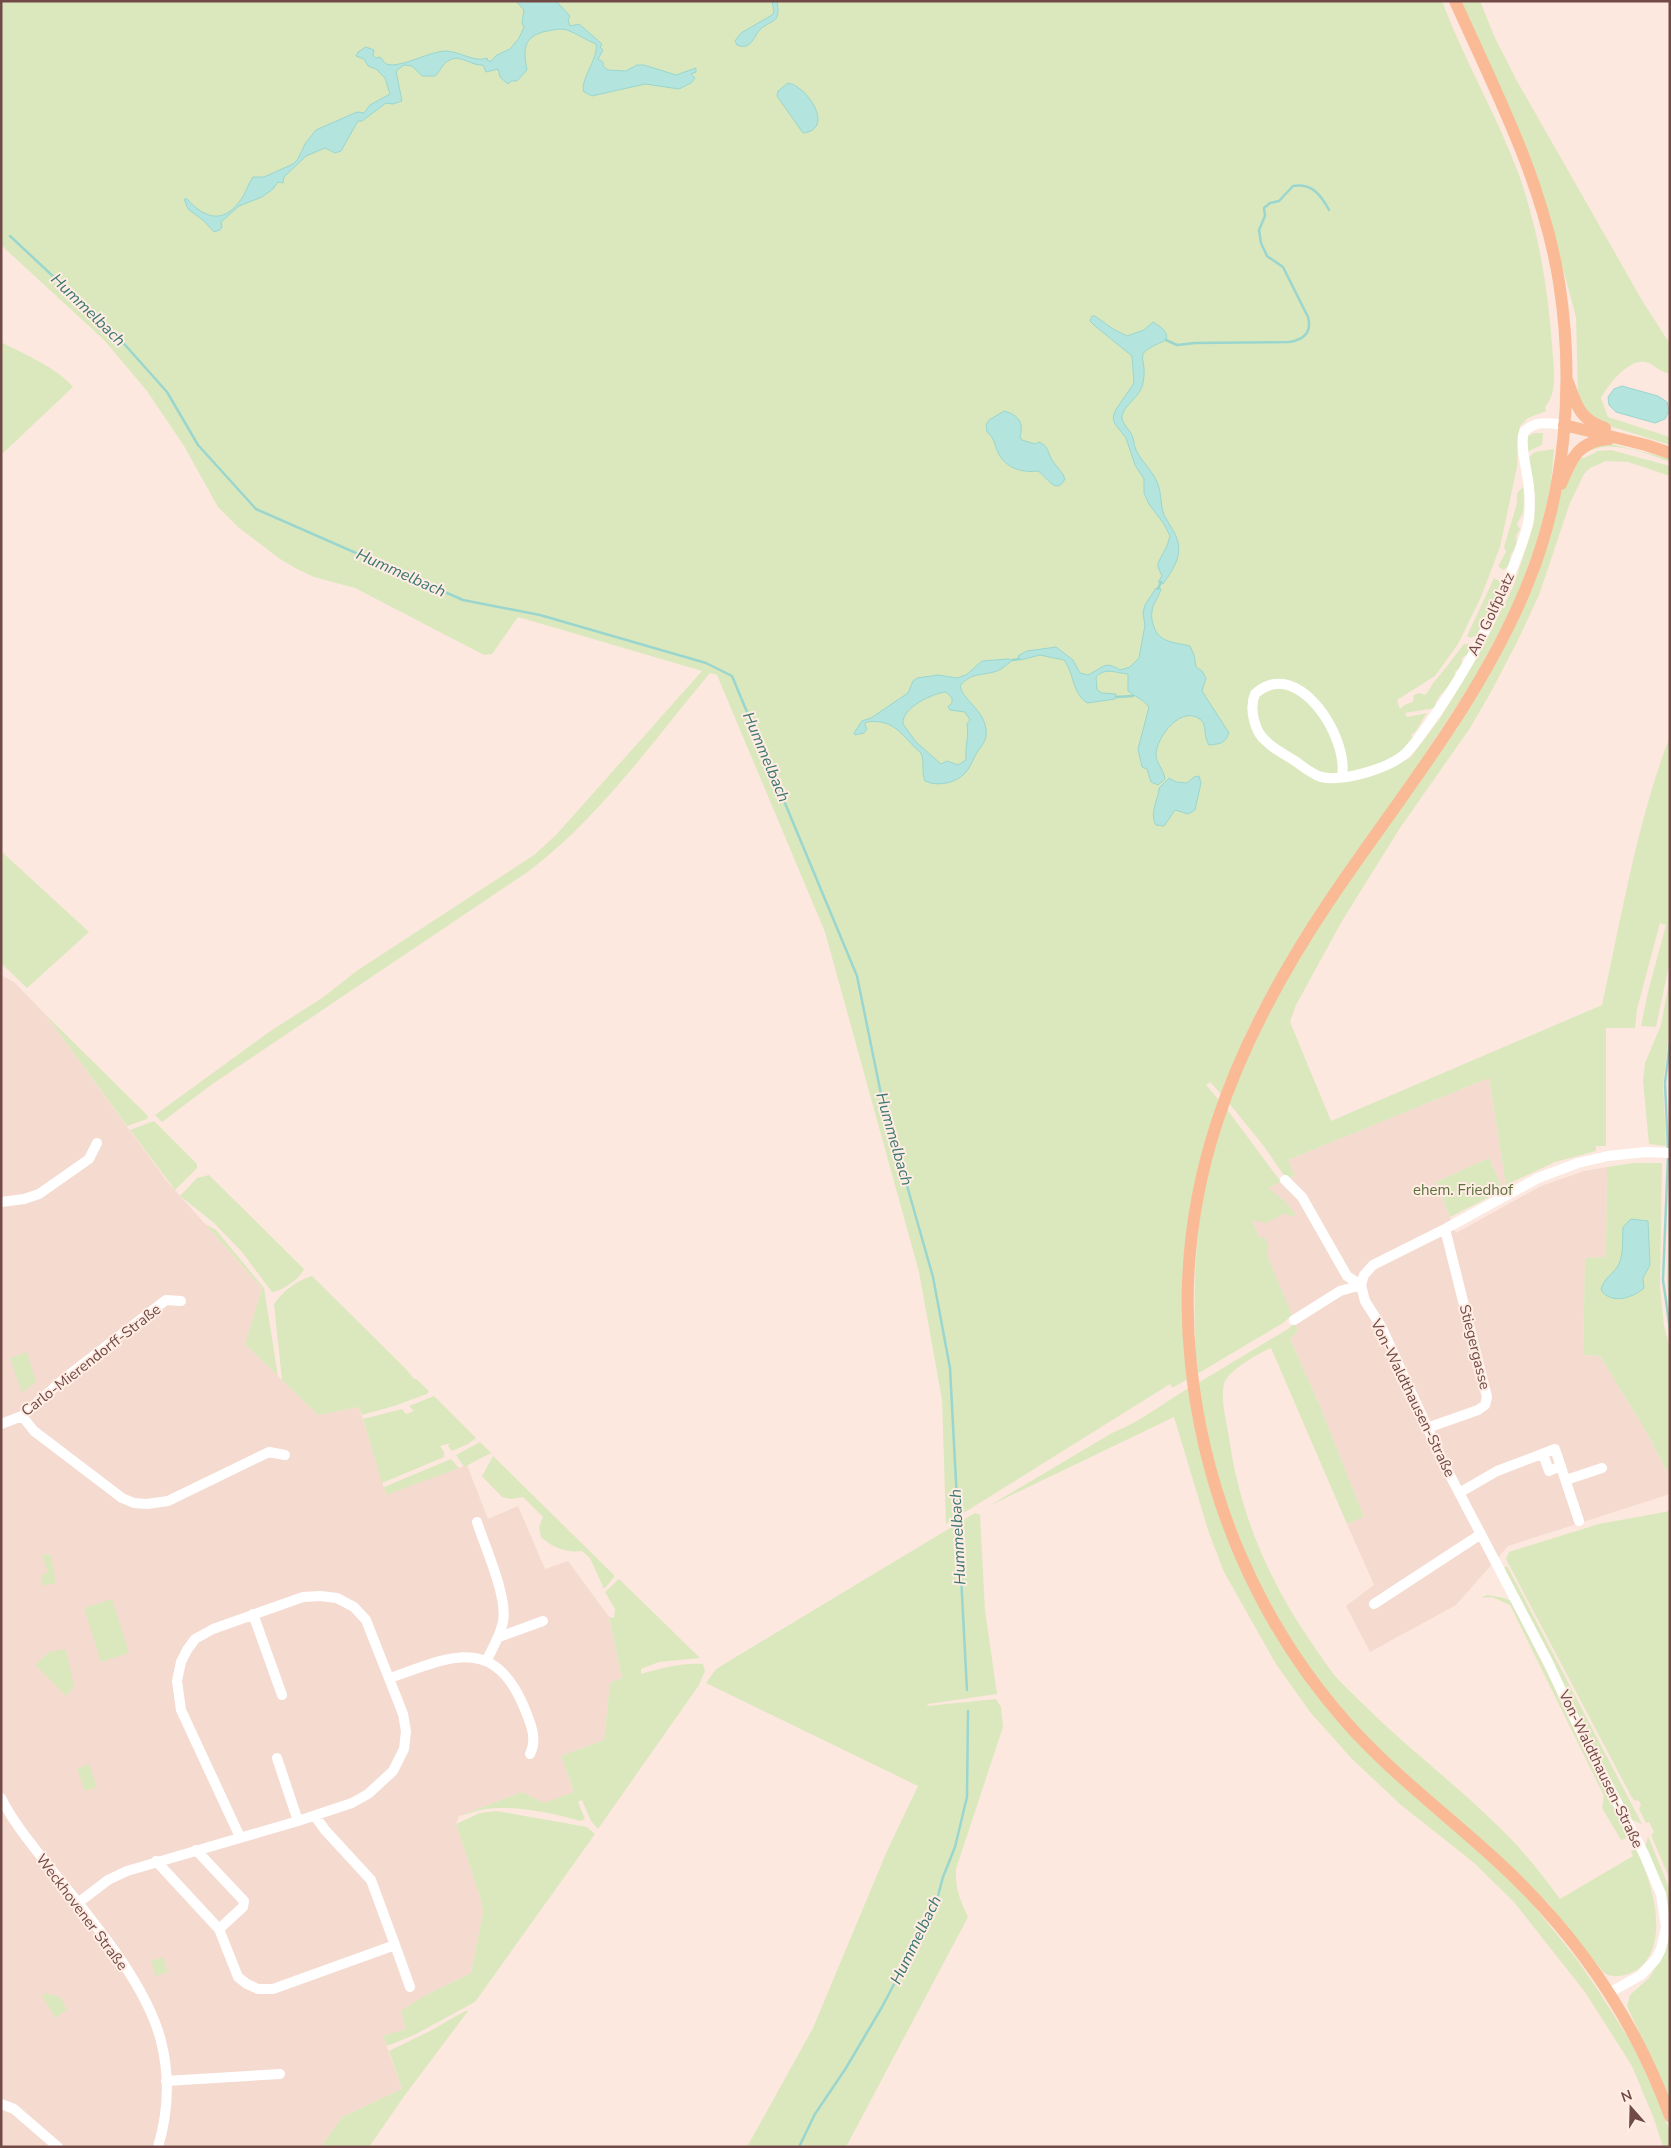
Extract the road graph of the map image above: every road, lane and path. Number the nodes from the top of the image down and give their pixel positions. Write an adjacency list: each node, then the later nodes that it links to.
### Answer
1 (1454, 1): 2 (main road)
2 (1567, 379): 3 (main road); 4 (main road)
3 (1564, 425): 4 (main road); 6 (main road); 7 (street, Am Golfplatz)
4 (1622, 438): 5 (main road); 6 (main road)
5 (1670, 453)
6 (1553, 506): 45 (main road)
7 (1342, 776): 7 (street, Am Golfplatz)
8 (97, 1143): 11 (street)
9 (1667, 1153): 12 (street)
10 (1284, 1180): 13 (street)
11 (1, 1202)
12 (1445, 1229): 13 (street); 18 (street, Stiegergasse)
13 (1363, 1280): 15 (street); 18 (street, Von-Waldthausen-Straße)
14 (181, 1301): 16 (street, Carlo-Mierendorff-Straße)
15 (1294, 1320)
16 (22, 1416): 17 (street, Carlo-Mierendorff-Straße); 19 (street)
17 (1, 1424)
18 (1427, 1428): 22 (street, Von-Waldthausen-Straße)
19 (285, 1455)
20 (1602, 1468): 21 (street)
21 (1566, 1480): 22 (street, Von-Waldthausen-Straße); 23 (street, Von-Waldthausen-Straße)
22 (1459, 1493): 25 (street, Von-Waldthausen-Straße)
23 (1580, 1521)
24 (477, 1522): 29 (street)
25 (1481, 1534): 26 (street); 45 (street, Von-Waldthausen-Straße)
26 (1374, 1604)
27 (253, 1614): 31 (street); 32 (street); 38 (street)
28 (544, 1621): 29 (street)
29 (499, 1638): 30 (street)
30 (486, 1661): 31 (street); 33 (street)
31 (390, 1678): 36 (street)
32 (282, 1695)
33 (530, 1754)
34 (277, 1758): 37 (street)
35 (1, 1798): 41 (street, Weckhovener Straße)
36 (315, 1816): 37 (street); 43 (street)
37 (298, 1821): 38 (street)
38 (240, 1837): 39 (street)
39 (196, 1850): 40 (street); 42 (street)
40 (156, 1861): 41 (street); 42 (street)
41 (78, 1903): 47 (street, Weckhovener Straße)
42 (219, 1929): 43 (street)
43 (395, 1945): 44 (street)
44 (410, 1987)
45 (1609, 1993): 49 (main road)
46 (280, 2074): 47 (street)
47 (166, 2081): 51 (street, Weckhovener Straße)
48 (1, 2104): 50 (street)
49 (1670, 2116)
50 (58, 2147)
51 (158, 2147)

